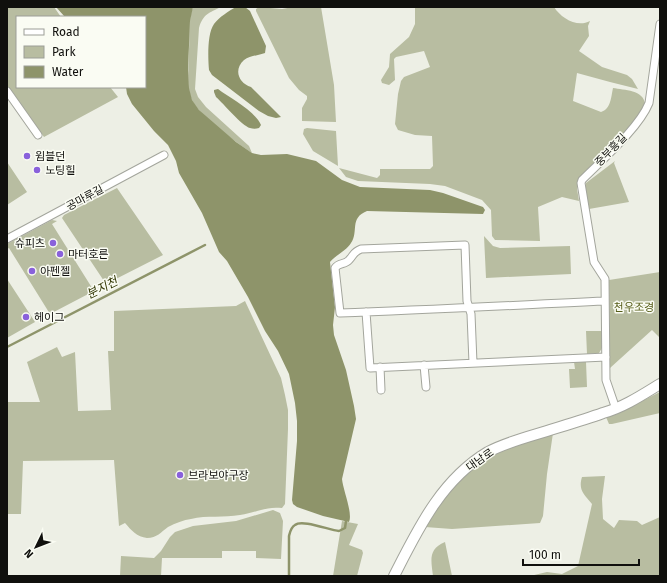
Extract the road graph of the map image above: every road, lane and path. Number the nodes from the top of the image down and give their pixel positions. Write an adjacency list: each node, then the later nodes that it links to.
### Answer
1 (660, 24): 6 (street, 중부흥길)
2 (7, 91): 3 (street)
3 (38, 135)
4 (164, 156): 5 (street, 공마루길)
5 (7, 239)
6 (605, 301): 7 (street); 9 (street)
7 (469, 308): 8 (street); 8 (street); 10 (street)
8 (366, 312): 12 (street)
9 (606, 357): 10 (street); 16 (street)
10 (473, 363): 11 (street)
11 (424, 365): 12 (street); 14 (street)
12 (380, 367): 15 (street)
13 (660, 384): 16 (street, 대남로)
14 (426, 387)
15 (381, 390)
16 (616, 409): 17 (street, 대남로)
17 (394, 576)

